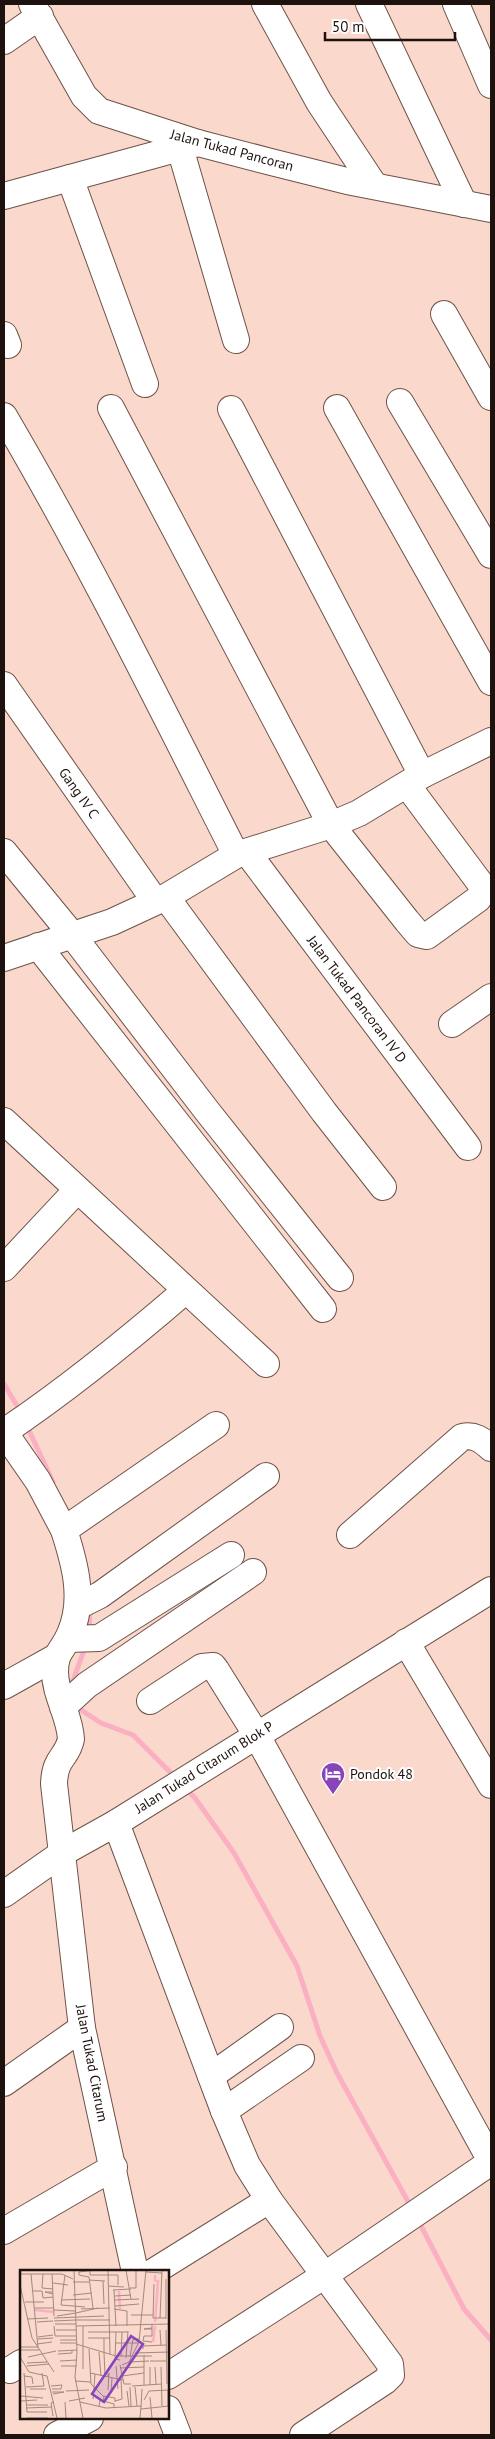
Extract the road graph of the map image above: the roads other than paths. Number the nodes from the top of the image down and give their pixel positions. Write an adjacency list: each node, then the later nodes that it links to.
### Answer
1 (265, 4): 9 (street)
2 (370, 4): 11 (street)
3 (456, 4): 6 (street)
4 (36, 10): 5 (street); 7 (street, Jalan Tukad Pancoran)
5 (4, 41)
6 (491, 85)
7 (189, 146): 8 (street); 9 (street, Jalan Tukad Pancoran); 14 (street)
8 (70, 178): 10 (street); 15 (street)
9 (374, 185): 11 (street, Jalan Tukad Pancoran)
10 (4, 196)
11 (464, 204): 12 (street, Jalan Tukad Pancoran)
12 (491, 209)
13 (444, 314): 16 (street)
14 (236, 340)
15 (145, 384)
16 (491, 397)
17 (400, 402): 22 (street)
18 (111, 408): 27 (street)
19 (337, 408): 23 (street)
20 (231, 409): 26 (street)
21 (4, 416): 29 (street, Jalan Tukad Pancoran IV D)
22 (491, 555)
23 (491, 682)
24 (4, 684): 30 (street, Gang IV C)
25 (491, 741): 26 (street)
26 (414, 780): 27 (street); 27 (street)
27 (331, 825): 29 (street)
28 (4, 852): 31 (street)
29 (242, 854): 30 (street); 37 (street, Jalan Tukad Pancoran IV D)
30 (160, 899): 31 (street); 38 (street, Gang IV C)
31 (73, 936): 32 (street); 41 (street)
32 (38, 946): 33 (street); 43 (street)
33 (4, 957)
34 (491, 997): 35 (street)
35 (452, 1024)
36 (4, 1121): 39 (street)
37 (468, 1147)
38 (383, 1187)
39 (77, 1190): 40 (street); 42 (street)
40 (4, 1268)
41 (340, 1278)
42 (186, 1291): 44 (street); 46 (street)
43 (323, 1310)
44 (266, 1364)
45 (216, 1425): 49 (street)
46 (8, 1429): 49 (street, Jalan Tukad Citarum)
47 (491, 1448): 50 (street)
48 (266, 1476): 54 (street)
49 (66, 1529): 54 (street, Jalan Tukad Citarum)
50 (350, 1535)
51 (231, 1556): 56 (street)
52 (253, 1572): 58 (street)
53 (491, 1590): 55 (street, Jalan Tukad Citarum Blok P)
54 (86, 1602): 56 (street, Jalan Tukad Citarum)
55 (406, 1642): 60 (street, Jalan Tukad Citarum Blok P); 61 (street)
56 (66, 1645): 57 (street); 58 (street, Jalan Tukad Citarum)
57 (4, 1686)
58 (68, 1701): 63 (street, Jalan Tukad Citarum)
59 (150, 1702): 60 (street)
60 (256, 1734): 62 (street, Jalan Tukad Citarum Blok P); 71 (street)
61 (491, 1785)
62 (116, 1823): 63 (street, Jalan Tukad Citarum Blok P); 68 (street)
63 (64, 1852): 64 (street, Jalan Tukad Citarum Blok P); 66 (street, Jalan Tukad Citarum)
64 (4, 1894)
65 (280, 2027): 68 (street)
66 (82, 2028): 69 (street); 72 (street, Jalan Tukad Citarum)
67 (302, 2058): 70 (street)
68 (211, 2076): 70 (street)
69 (4, 2083)
70 (224, 2111): 73 (street)
71 (491, 2162): 77 (street)
72 (114, 2167): 74 (street); 75 (street, Jalan Tukad Citarum)
73 (269, 2200): 76 (street); 77 (street)
74 (4, 2231)
75 (135, 2270)
76 (156, 2270)
77 (325, 2275): 78 (street); 83 (street)
78 (169, 2375)
79 (169, 2412): 82 (street)
80 (88, 2419): 81 (street)
81 (57, 2435)
82 (178, 2435)
83 (304, 2435)

